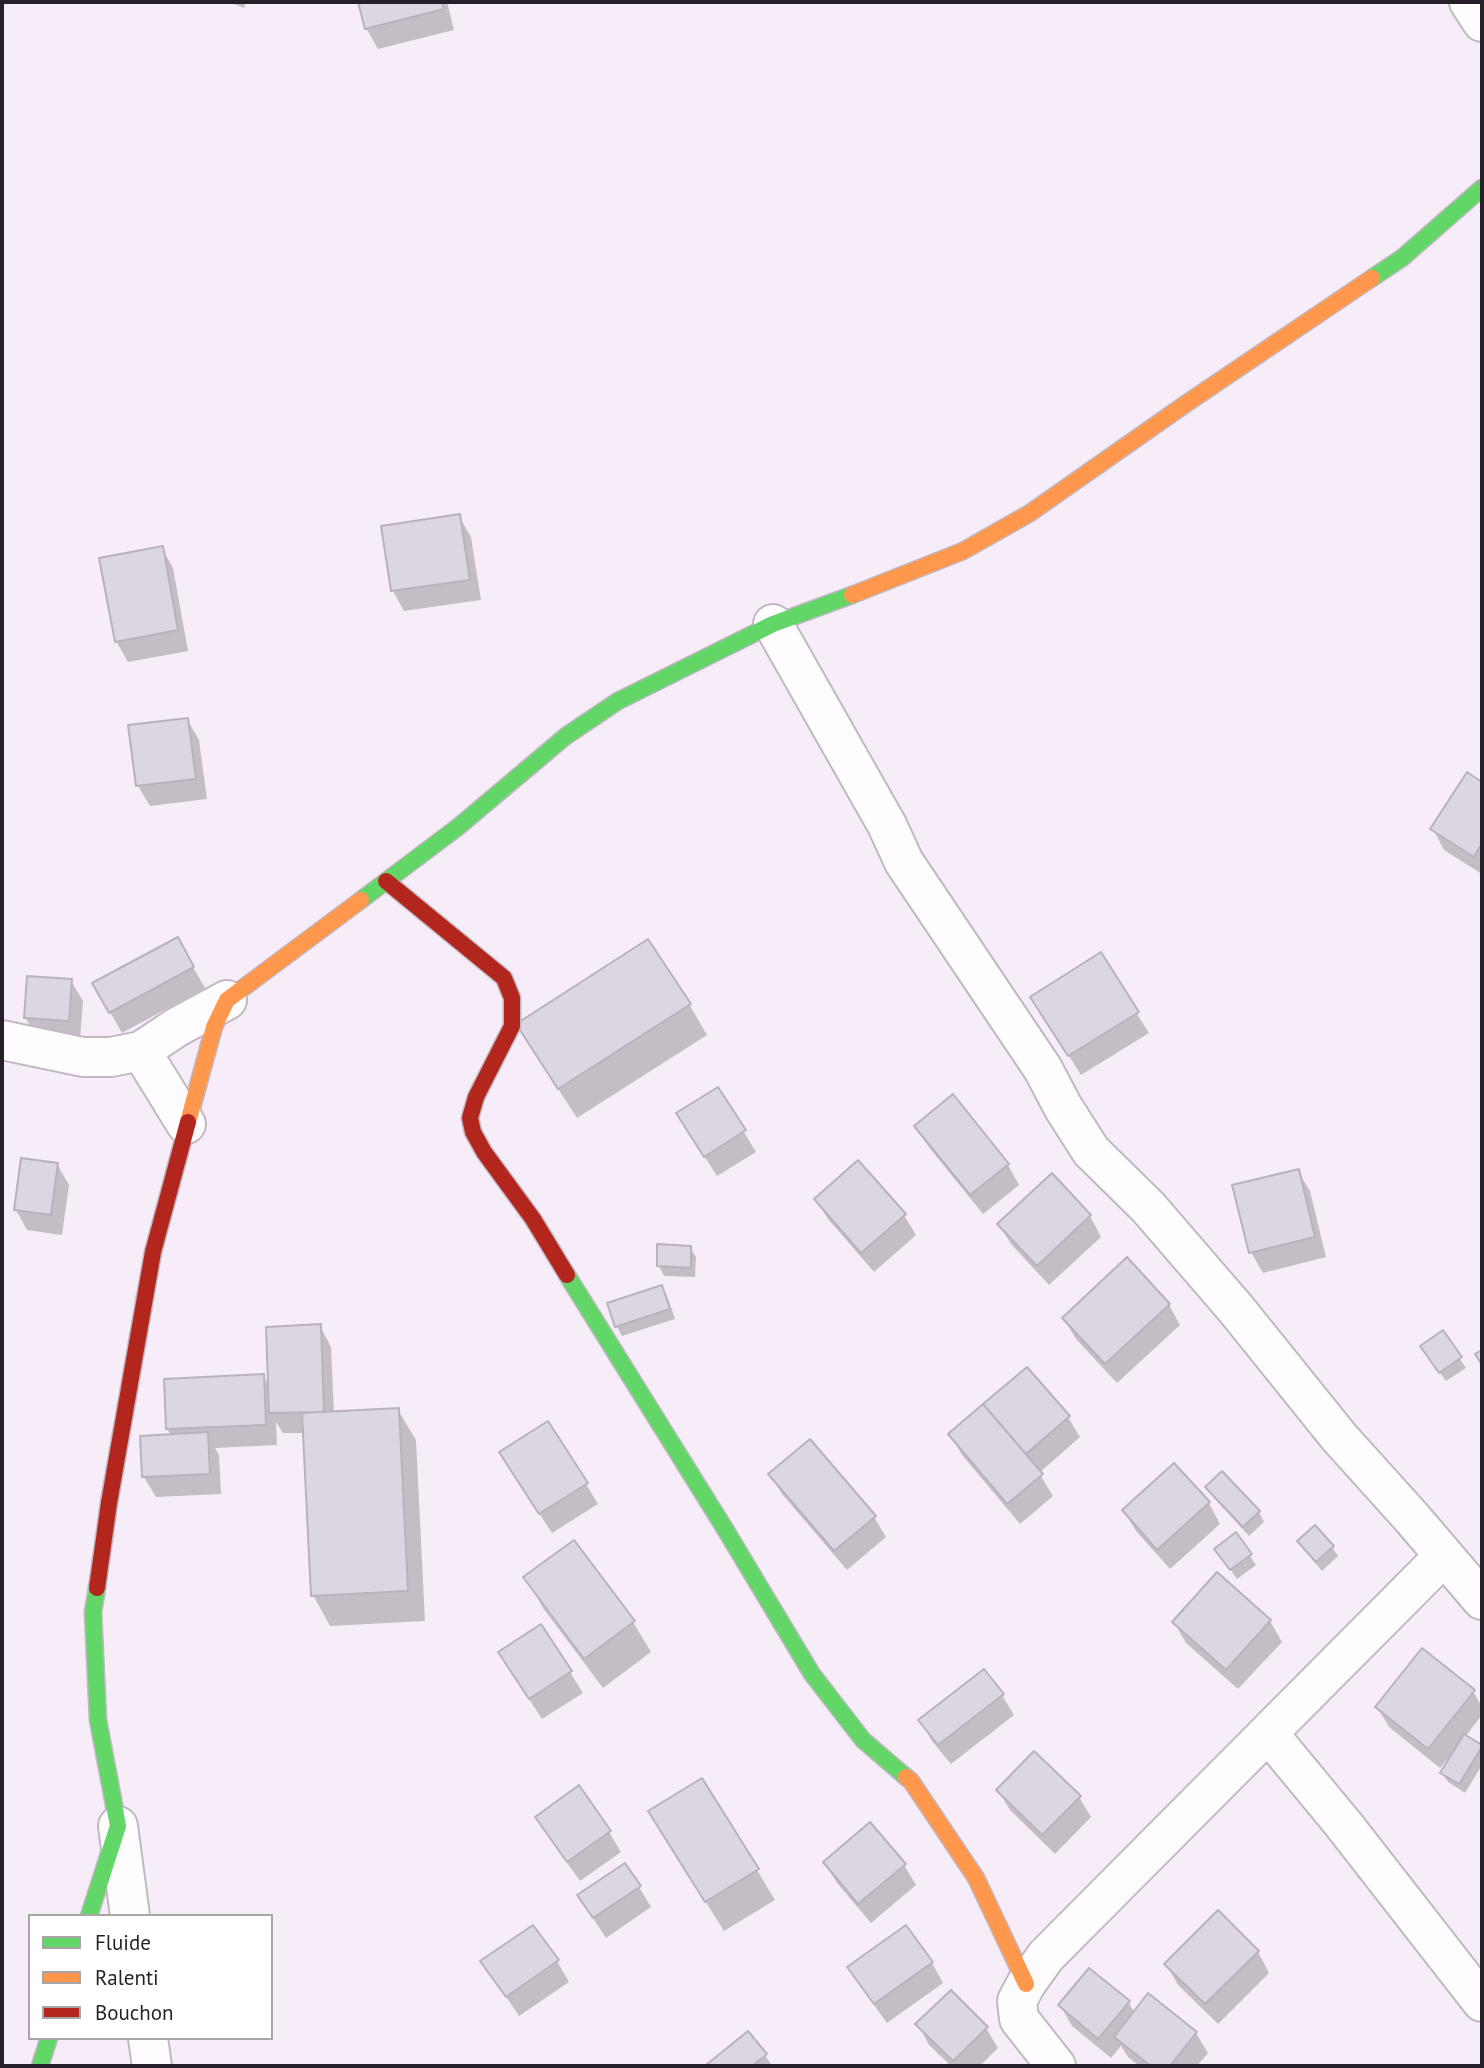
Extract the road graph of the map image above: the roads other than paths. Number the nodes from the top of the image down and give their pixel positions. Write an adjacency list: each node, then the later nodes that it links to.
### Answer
1 (1469, 2): 2 (street)
2 (1482, 22)
3 (1482, 188): 4 (main road)
4 (773, 624): 5 (main road); 10 (street)
5 (386, 881): 6 (main road); 16 (main road)
6 (227, 1000): 8 (street); 9 (main road)
7 (2, 1040): 8 (street)
8 (141, 1051): 9 (street)
9 (186, 1124): 13 (main road)
10 (1444, 1556): 11 (street); 12 (street)
11 (1482, 1600)
12 (1268, 1733): 16 (street); 17 (street)
13 (118, 1826): 14 (main road); 15 (street)
14 (90, 1914)
15 (131, 1914)
16 (1026, 1984): 22 (street)
17 (1482, 2002)
18 (48, 2040): 20 (main road)
19 (148, 2040): 21 (street)
20 (40, 2066)
21 (152, 2066)
22 (1056, 2066)

